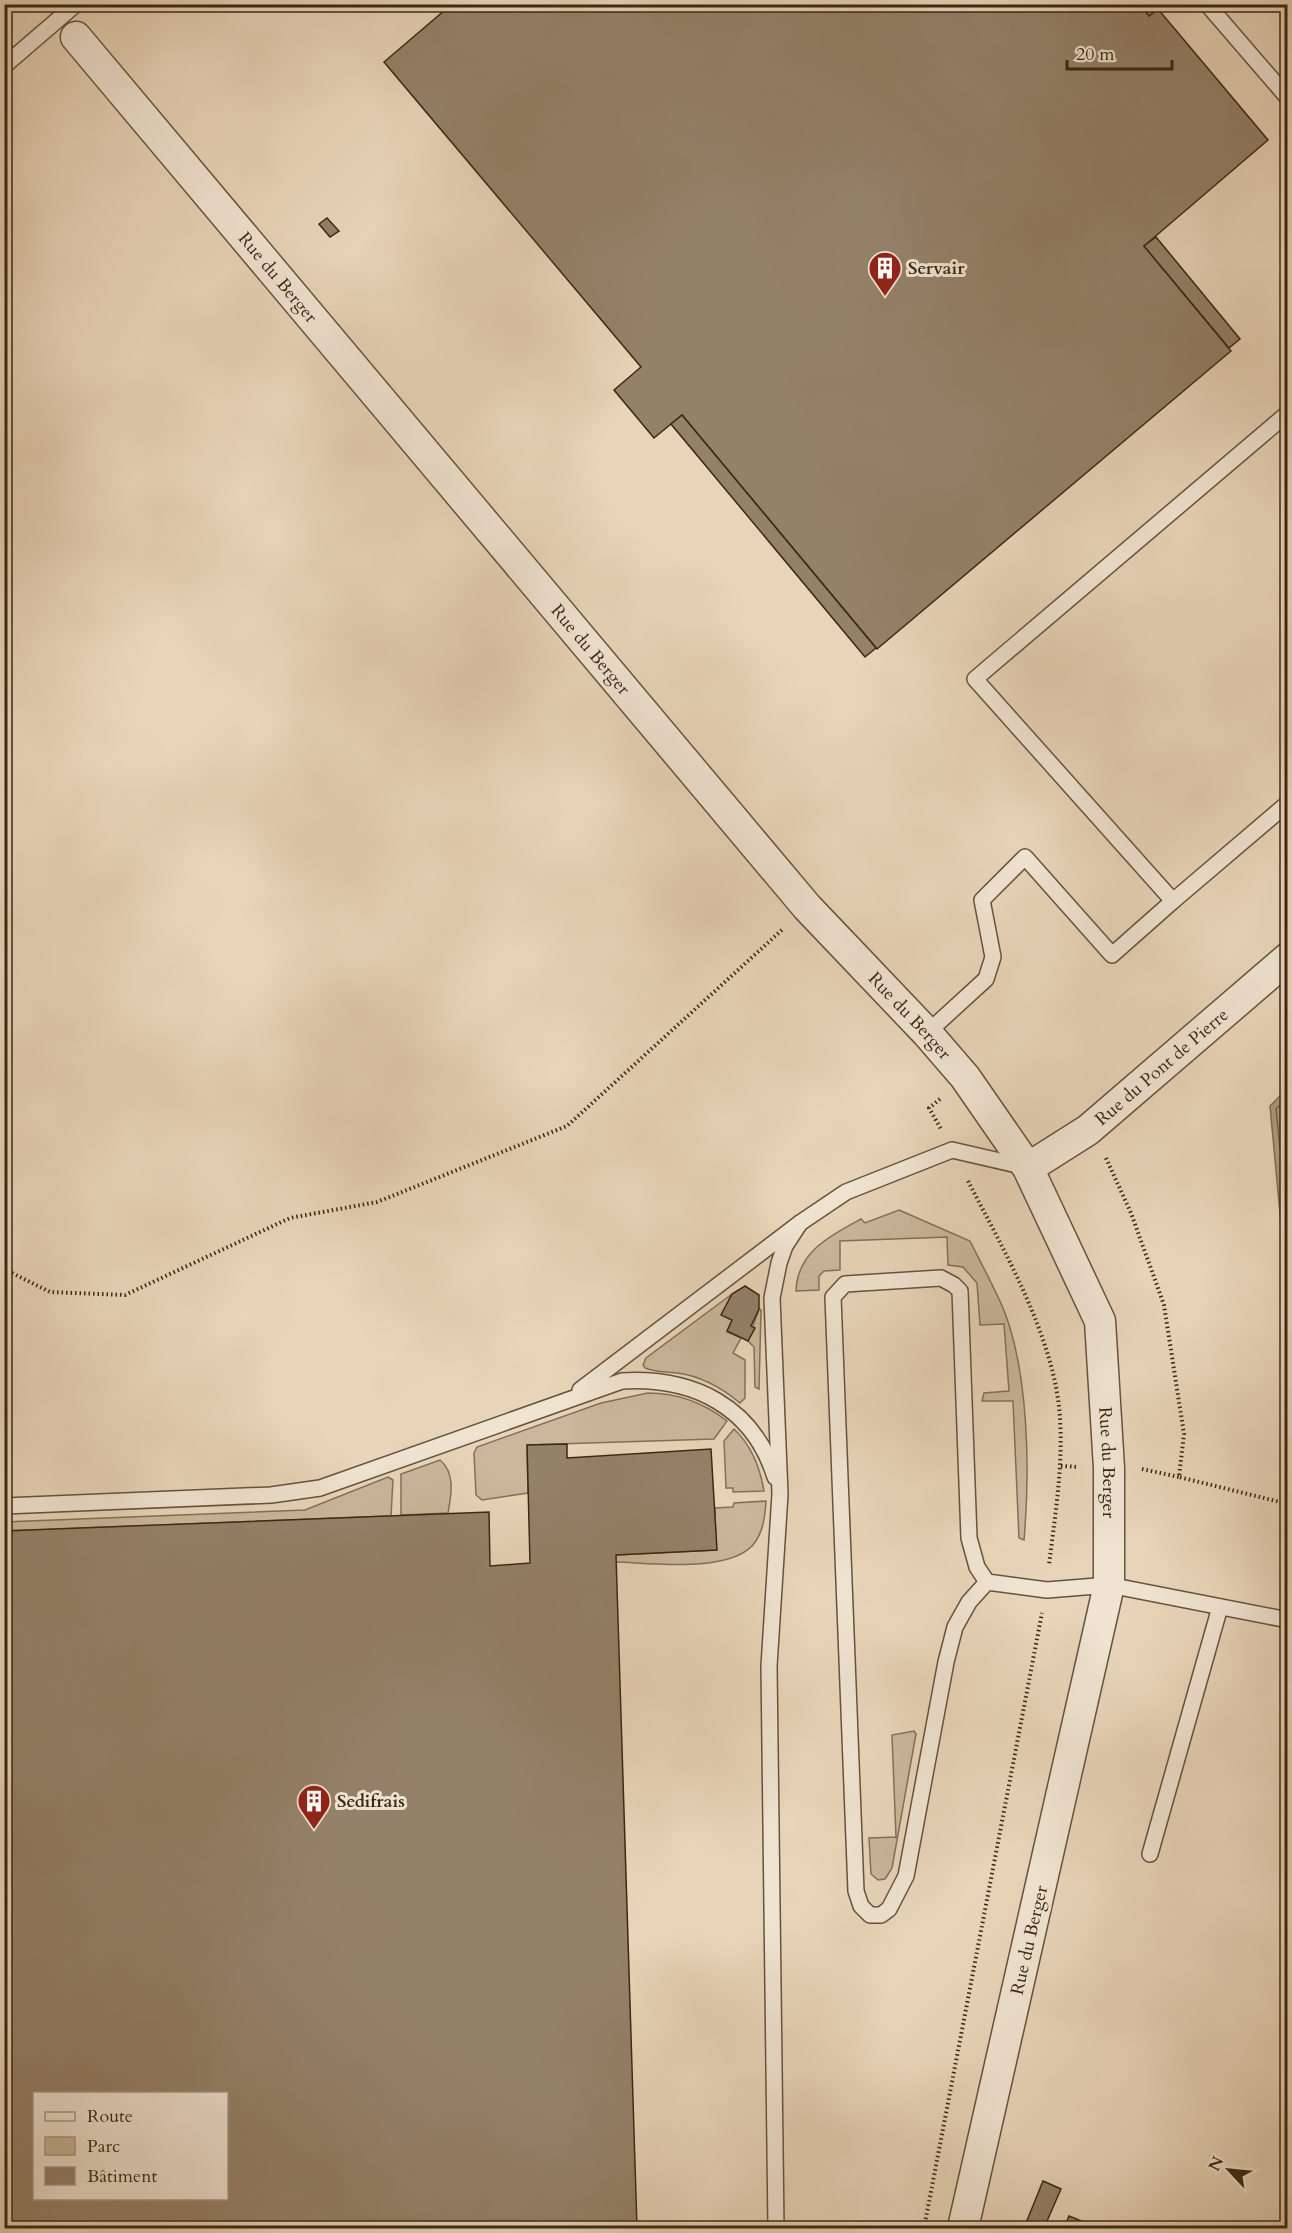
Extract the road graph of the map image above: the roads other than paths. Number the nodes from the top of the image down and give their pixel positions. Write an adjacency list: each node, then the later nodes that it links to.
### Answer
1 (76, 4): 4 (lane)
2 (1207, 4): 5 (lane)
3 (75, 38): 10 (street, Rue du Berger)
4 (4, 66)
5 (1287, 98)
6 (1287, 413): 8 (lane)
7 (1287, 803): 8 (lane)
8 (1173, 901): 10 (lane)
9 (1287, 957): 11 (street, Rue du Pont de Pierre)
10 (927, 1033): 11 (street, Rue du Berger)
11 (1028, 1168): 12 (lane); 17 (street, Rue du Berger)
12 (800, 1224): 13 (lane); 14 (lane)
13 (568, 1399): 14 (lane); 15 (lane)
14 (780, 1494): 21 (lane)
15 (4, 1506)
16 (987, 1582): 16 (lane); 17 (lane)
17 (1109, 1585): 18 (lane); 22 (street, Rue du Berger)
18 (1220, 1607): 19 (lane); 20 (lane)
19 (1287, 1620)
20 (1150, 1854)
21 (776, 2229)
22 (963, 2229)

